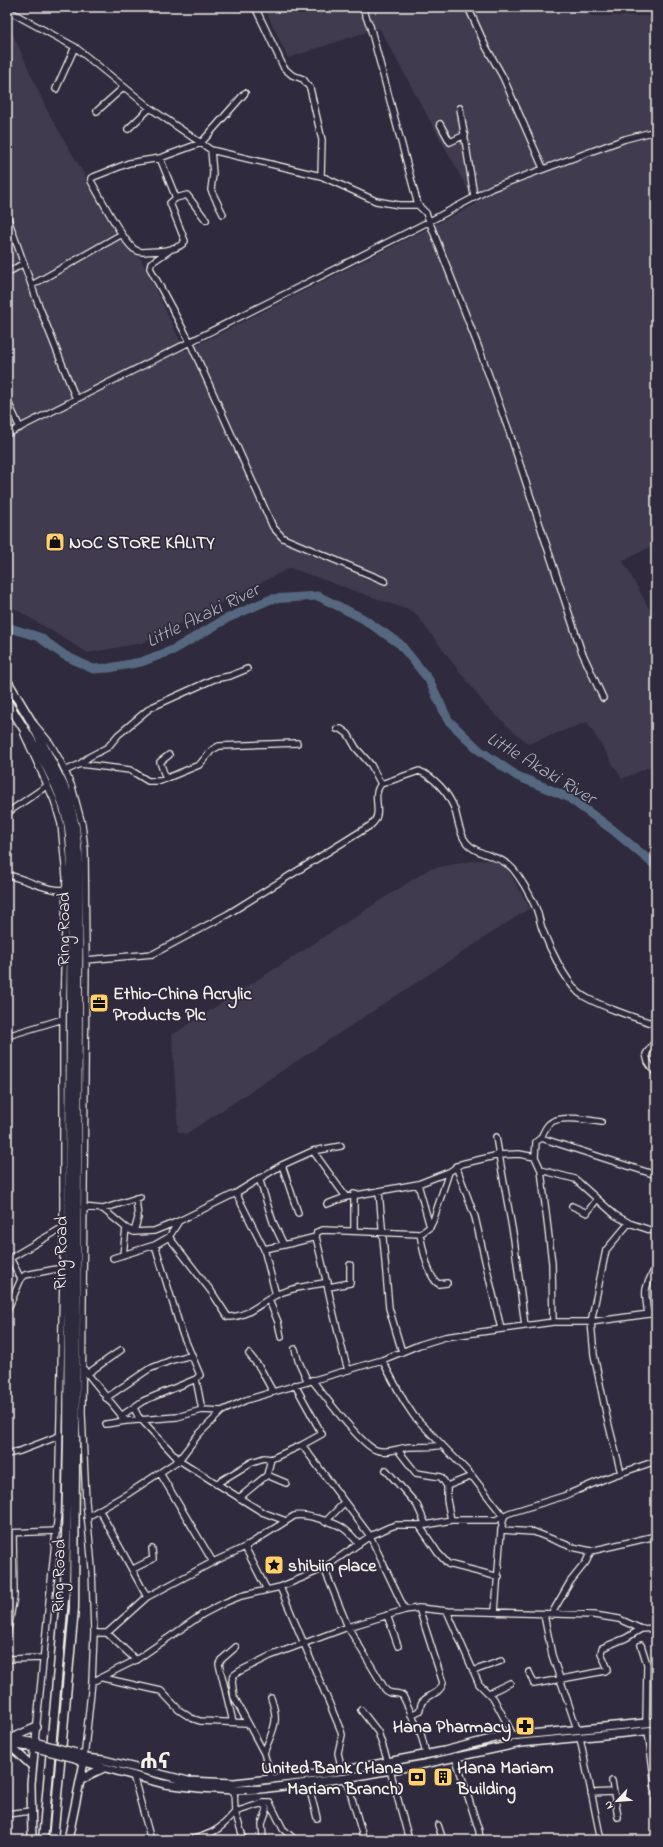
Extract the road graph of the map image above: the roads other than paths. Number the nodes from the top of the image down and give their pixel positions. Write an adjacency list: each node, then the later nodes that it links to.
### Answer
1 (255, 7): 20 (street)
2 (362, 7): 23 (street)
3 (468, 7): 19 (street)
4 (7, 10): 5 (street)
5 (75, 46): 6 (street); 7 (street)
6 (124, 87): 9 (street); 11 (street)
7 (56, 89)
8 (245, 93): 16 (street)
9 (150, 108): 13 (street); 16 (street)
10 (460, 108): 15 (street)
11 (97, 111)
12 (440, 124): 15 (street)
13 (128, 130)
14 (656, 131): 19 (street)
15 (465, 136): 21 (street)
16 (201, 143): 17 (street); 18 (street)
17 (211, 150): 20 (street); 24 (street)
18 (160, 158): 22 (street); 28 (street)
19 (543, 168): 21 (street)
20 (321, 176): 23 (street)
21 (474, 196): 27 (street)
22 (176, 198): 26 (street); 29 (street)
23 (418, 205): 27 (street)
24 (223, 214)
25 (7, 216): 30 (street)
26 (206, 220)
27 (430, 222): 33 (street); 41 (street)
28 (122, 234): 29 (street); 32 (street)
29 (173, 248): 33 (street)
30 (24, 263): 31 (street); 32 (street)
31 (7, 273)
32 (32, 285): 35 (street)
33 (190, 342): 35 (street); 38 (street)
34 (7, 400): 36 (street)
35 (76, 400): 36 (street)
36 (20, 428): 37 (street)
37 (7, 434)
38 (385, 581)
39 (247, 669): 48 (street)
40 (7, 681): 43 (highway, Ring Road)
41 (604, 698)
42 (7, 702): 44 (highway, Ring Road)
43 (31, 721): 49 (street); 257 (highway, Ring Road)
44 (22, 726): 52 (street); 256 (highway, Ring Road)
45 (337, 729): 51 (street)
46 (297, 743): 50 (street)
47 (169, 755): 50 (street)
48 (80, 764): 49 (street); 50 (street)
49 (66, 771): 56 (street)
50 (166, 779)
51 (381, 784): 56 (street); 58 (street)
52 (48, 785): 53 (street); 55 (street)
53 (7, 813)
54 (7, 875): 55 (street)
55 (66, 890): 57 (street)
56 (86, 960): 83 (street)
57 (63, 1019): 59 (street); 89 (street)
58 (656, 1024)
59 (7, 1036)
60 (656, 1040): 61 (street)
61 (656, 1074)
62 (601, 1122): 64 (street)
63 (496, 1138): 67 (street)
64 (541, 1138): 68 (street); 73 (street)
65 (341, 1146): 66 (street)
66 (313, 1151): 69 (street); 79 (street)
67 (499, 1155): 68 (street); 70 (street); 117 (street)
68 (535, 1156): 71 (street)
69 (282, 1165): 74 (street); 85 (street)
70 (456, 1166): 72 (street); 118 (street)
71 (541, 1170): 80 (street); 115 (street)
72 (449, 1172): 75 (street); 88 (street)
73 (656, 1176)
74 (259, 1178): 77 (street); 99 (street)
75 (418, 1184): 76 (street); 88 (street)
76 (379, 1191): 78 (street); 94 (street)
77 (236, 1193): 86 (street); 100 (street)
78 (354, 1194): 79 (street); 92 (street)
79 (346, 1197): 81 (street)
80 (598, 1199): 82 (street); 87 (street)
81 (327, 1204)
82 (572, 1206)
83 (83, 1207): 84 (street); 126 (street)
84 (104, 1209): 90 (street); 91 (street)
85 (298, 1213)
86 (179, 1221): 91 (street); 96 (street)
87 (629, 1223): 93 (street); 116 (street)
88 (430, 1227): 95 (street)
89 (62, 1228): 103 (street); 106 (street)
90 (126, 1228): 91 (street); 101 (street)
91 (134, 1232)
92 (354, 1232): 94 (street); 97 (street)
93 (656, 1232)
94 (382, 1233): 95 (street); 122 (street)
95 (420, 1234): 108 (street)
96 (169, 1237): 98 (street); 111 (street)
97 (316, 1237): 99 (street); 109 (street)
98 (155, 1245): 101 (street); 124 (street)
99 (284, 1245): 100 (street)
100 (264, 1249): 110 (street)
101 (123, 1255): 102 (street)
102 (113, 1258)
103 (8, 1259): 107 (street)
104 (350, 1265): 109 (street)
105 (656, 1267): 114 (street)
106 (62, 1268): 107 (street); 140 (street)
107 (20, 1279): 112 (street)
108 (447, 1282)
109 (328, 1284): 110 (street); 127 (street)
110 (276, 1295): 111 (street)
111 (269, 1300): 119 (street)
112 (7, 1311)
113 (656, 1313): 114 (street)
114 (648, 1314): 116 (street)
115 (552, 1322): 116 (street); 117 (street)
116 (591, 1322): 150 (street)
117 (525, 1326): 118 (street)
118 (501, 1329): 122 (street)
119 (281, 1337)
120 (295, 1349): 130 (street)
121 (121, 1350): 128 (street)
122 (402, 1352): 125 (street)
123 (249, 1354): 132 (street)
124 (192, 1355): 129 (street); 133 (street)
125 (382, 1360): 127 (street); 142 (street)
126 (82, 1367): 128 (street); 159 (street)
127 (348, 1370): 130 (street)
128 (87, 1374): 133 (street)
129 (196, 1379): 134 (street); 135 (street)
130 (310, 1381): 131 (street); 143 (street)
131 (294, 1385): 132 (street); 141 (street)
132 (273, 1392): 136 (street)
133 (106, 1398): 137 (street)
134 (134, 1408): 137 (street); 138 (street)
135 (202, 1410): 136 (street); 138 (street)
136 (222, 1411): 146 (street)
137 (124, 1419): 138 (street); 139 (street)
138 (141, 1420): 146 (street)
139 (106, 1424)
140 (59, 1436): 144 (street); 167 (street)
141 (302, 1445): 145 (street); 157 (street)
142 (442, 1445): 143 (street); 152 (street)
143 (398, 1450): 155 (street)
144 (7, 1454)
145 (271, 1458): 151 (street); 154 (street)
146 (179, 1460): 149 (street); 154 (street)
147 (656, 1461): 150 (street)
148 (386, 1470): 165 (street)
149 (160, 1473): 158 (street); 175 (street)
150 (621, 1473): 160 (street)
151 (267, 1475): 153 (street); 156 (street)
152 (472, 1476): 155 (street); 160 (street)
153 (286, 1483)
154 (216, 1484): 156 (street)
155 (447, 1486): 161 (street)
156 (239, 1498): 162 (street)
157 (344, 1503): 163 (street); 169 (street)
158 (100, 1511): 159 (street); 177 (street)
159 (87, 1517): 191 (street)
160 (504, 1517): 161 (street); 166 (street)
161 (451, 1520): 165 (street)
162 (286, 1521): 163 (street); 172 (street)
163 (325, 1522): 171 (street)
164 (418, 1525): 165 (street); 169 (street); 178 (street)
165 (426, 1525)
166 (501, 1530): 174 (street); 178 (street)
167 (57, 1531): 168 (street); 198 (street)
168 (10, 1533): 193 (street)
169 (370, 1536): 171 (street); 183 (street)
170 (656, 1536): 174 (street)
171 (359, 1544): 176 (street)
172 (245, 1547): 175 (street); 180 (street)
173 (152, 1549): 177 (street)
174 (591, 1551): 187 (street)
175 (213, 1562): 181 (street)
176 (324, 1568): 179 (street); 188 (street)
177 (133, 1569): 181 (street)
178 (499, 1577): 185 (street)
179 (280, 1587): 180 (street); 194 (street)
180 (267, 1590): 200 (street)
181 (147, 1597): 192 (street)
182 (419, 1608): 183 (street); 184 (street); 211 (street)
183 (405, 1610): 186 (street)
184 (447, 1611): 185 (street); 202 (street)
185 (495, 1612): 187 (street)
186 (387, 1615): 188 (street); 196 (street)
187 (548, 1615): 190 (street); 205 (street)
188 (348, 1627): 194 (street); 211 (street)
189 (656, 1628): 190 (street)
190 (641, 1629): 205 (street)
191 (94, 1633): 192 (street); 206 (street)
192 (107, 1633): 200 (street)
193 (7, 1635)
194 (303, 1645): 214 (street); 233 (street)
195 (641, 1645): 215 (street)
196 (398, 1646)
197 (236, 1647): 212 (street)
198 (44, 1658): 199 (street); 216 (street)
199 (7, 1659)
200 (136, 1660): 204 (street)
201 (502, 1662): 202 (street)
202 (473, 1671): 208 (street)
203 (529, 1672): 205 (street)
204 (103, 1678): 206 (street); 212 (street)
205 (559, 1679): 217 (street)
206 (92, 1682): 229 (street)
207 (510, 1683): 208 (street)
208 (489, 1693): 220 (street)
209 (271, 1698): 226 (street)
210 (361, 1710): 230 (street)
211 (411, 1715): 227 (street)
212 (233, 1722): 214 (street)
213 (656, 1722): 215 (main road)
214 (247, 1723): 226 (street)
215 (646, 1723): 217 (main road)
216 (37, 1727): 223 (main road); 224 (street)
217 (577, 1729): 220 (main road)
218 (656, 1730): 219 (main road)
219 (648, 1731): 222 (main road); 243 (street)
220 (513, 1735): 221 (main road)
221 (498, 1737): 225 (main road); 227 (main road)
222 (580, 1738): 225 (main road); 246 (street)
223 (8, 1741): 224 (main road); 231 (main road)
224 (36, 1745): 229 (main road, bridge); 231 (main road)
225 (500, 1746): 228 (main road)
226 (264, 1753): 238 (street)
227 (426, 1754): 230 (main road)
228 (454, 1756): 234 (main road); 267 (street)
229 (84, 1760): 232 (main road); 238 (main road); 240 (main road)
230 (388, 1762): 233 (main road)
231 (32, 1766): 248 (main road)
232 (104, 1768): 235 (main road); 240 (main road)
233 (342, 1770): 236 (main road)
234 (390, 1770): 237 (main road); 265 (street)
235 (133, 1775): 244 (main road); 259 (street)
236 (287, 1778): 238 (main road); 242 (main road)
237 (346, 1778): 241 (main road); 264 (street)
238 (272, 1780)
239 (612, 1781): 245 (street)
240 (80, 1782): 258 (main road)
241 (308, 1783): 242 (main road); 253 (street)
242 (289, 1786): 244 (main road)
243 (655, 1786): 250 (street)
244 (234, 1790): 249 (street)
245 (614, 1792): 246 (street); 252 (street)
246 (591, 1793): 268 (street)
247 (263, 1803): 249 (street); 262 (street); 263 (street)
248 (31, 1811): 251 (street); 255 (main road)
249 (236, 1812): 260 (street); 261 (street)
250 (656, 1813)
251 (7, 1814)
252 (618, 1817)
253 (318, 1818)
254 (438, 1825): 266 (street)
255 (32, 1840)
256 (43, 1840)
257 (53, 1840)
258 (68, 1840)
259 (151, 1840)
260 (190, 1840)
261 (244, 1840)
262 (263, 1840)
263 (295, 1840)
264 (364, 1840)
265 (409, 1840)
266 (444, 1840)
267 (480, 1840)
268 (601, 1840)

